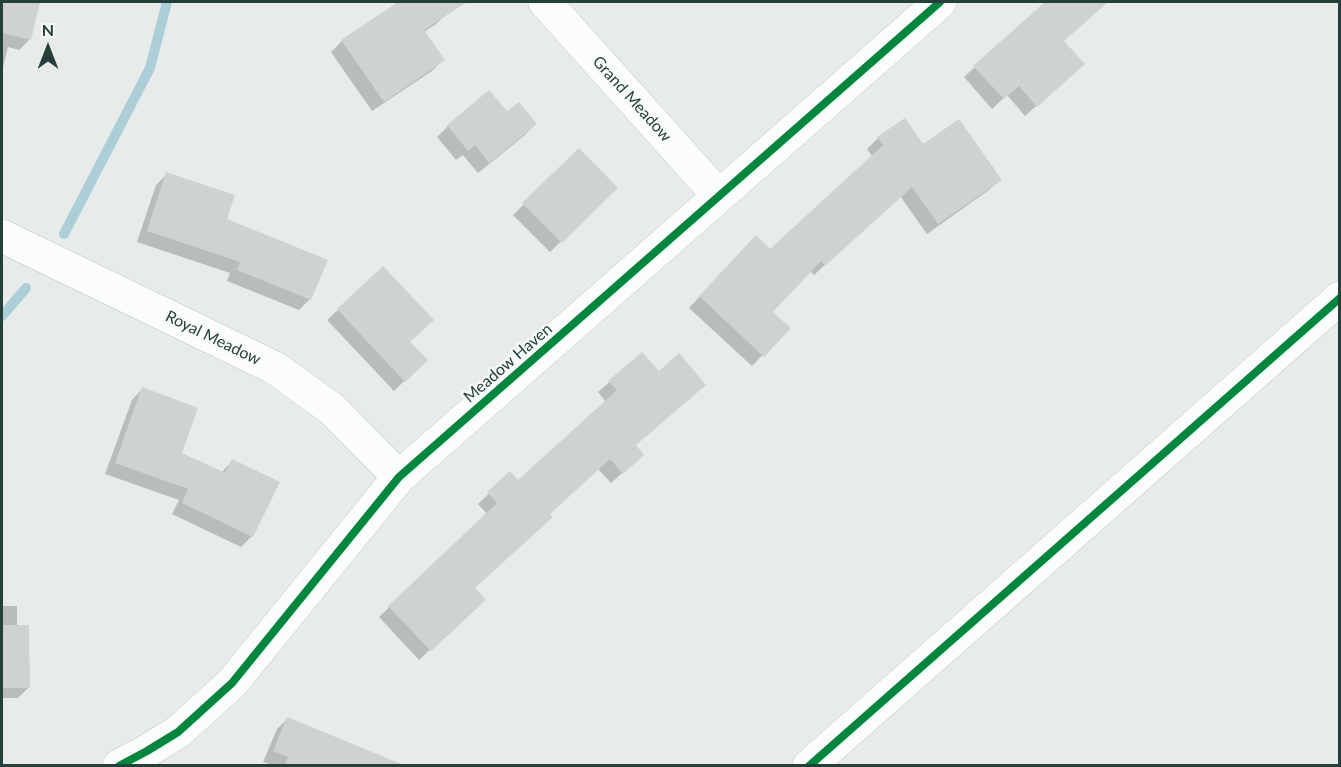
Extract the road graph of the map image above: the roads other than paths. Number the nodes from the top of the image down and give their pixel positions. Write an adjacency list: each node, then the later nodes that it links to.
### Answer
1 (545, 2): 3 (street, Grand Meadow)
2 (940, 2): 3 (street, Meadow Haven)
3 (719, 196): 6 (street, Meadow Haven)
4 (2, 236): 6 (street, Royal Meadow)
5 (1340, 298): 8 (street)
6 (399, 477): 7 (street, Meadow Haven)
7 (119, 765)
8 (809, 765)

